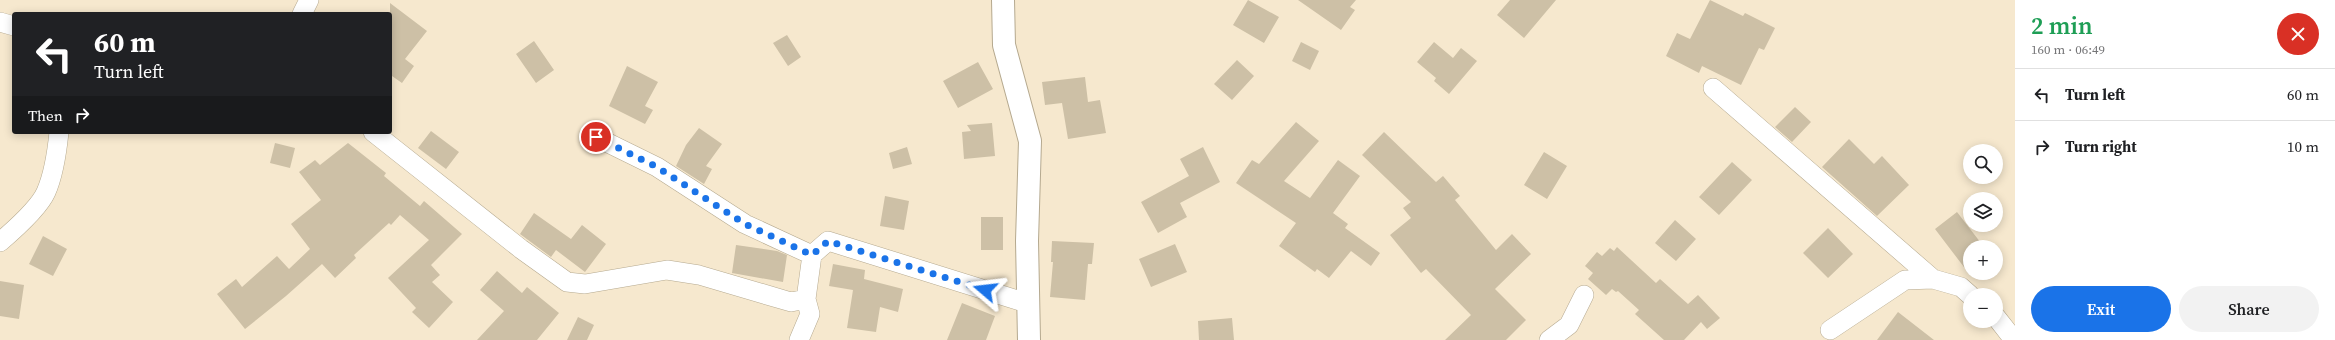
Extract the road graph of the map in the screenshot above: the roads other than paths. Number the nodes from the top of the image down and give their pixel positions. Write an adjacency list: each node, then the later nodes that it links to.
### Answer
1 (309, 0): 3 (street)
2 (1003, 0): 16 (street)
3 (303, 12)
4 (0, 22): 5 (street)
5 (12, 25)
6 (1713, 88): 12 (street)
7 (59, 134): 10 (street)
8 (376, 134): 15 (street)
9 (596, 137): 11 (street)
10 (0, 242)
11 (812, 255): 15 (street); 16 (street)
12 (1933, 279): 13 (street); 18 (street)
13 (1963, 289)
14 (1584, 295): 21 (street)
15 (806, 299): 19 (street)
16 (1027, 303): 20 (street)
17 (2003, 326): 22 (street)
18 (1830, 330)
19 (799, 340)
20 (1029, 340)
21 (1549, 340)
22 (2014, 340)

